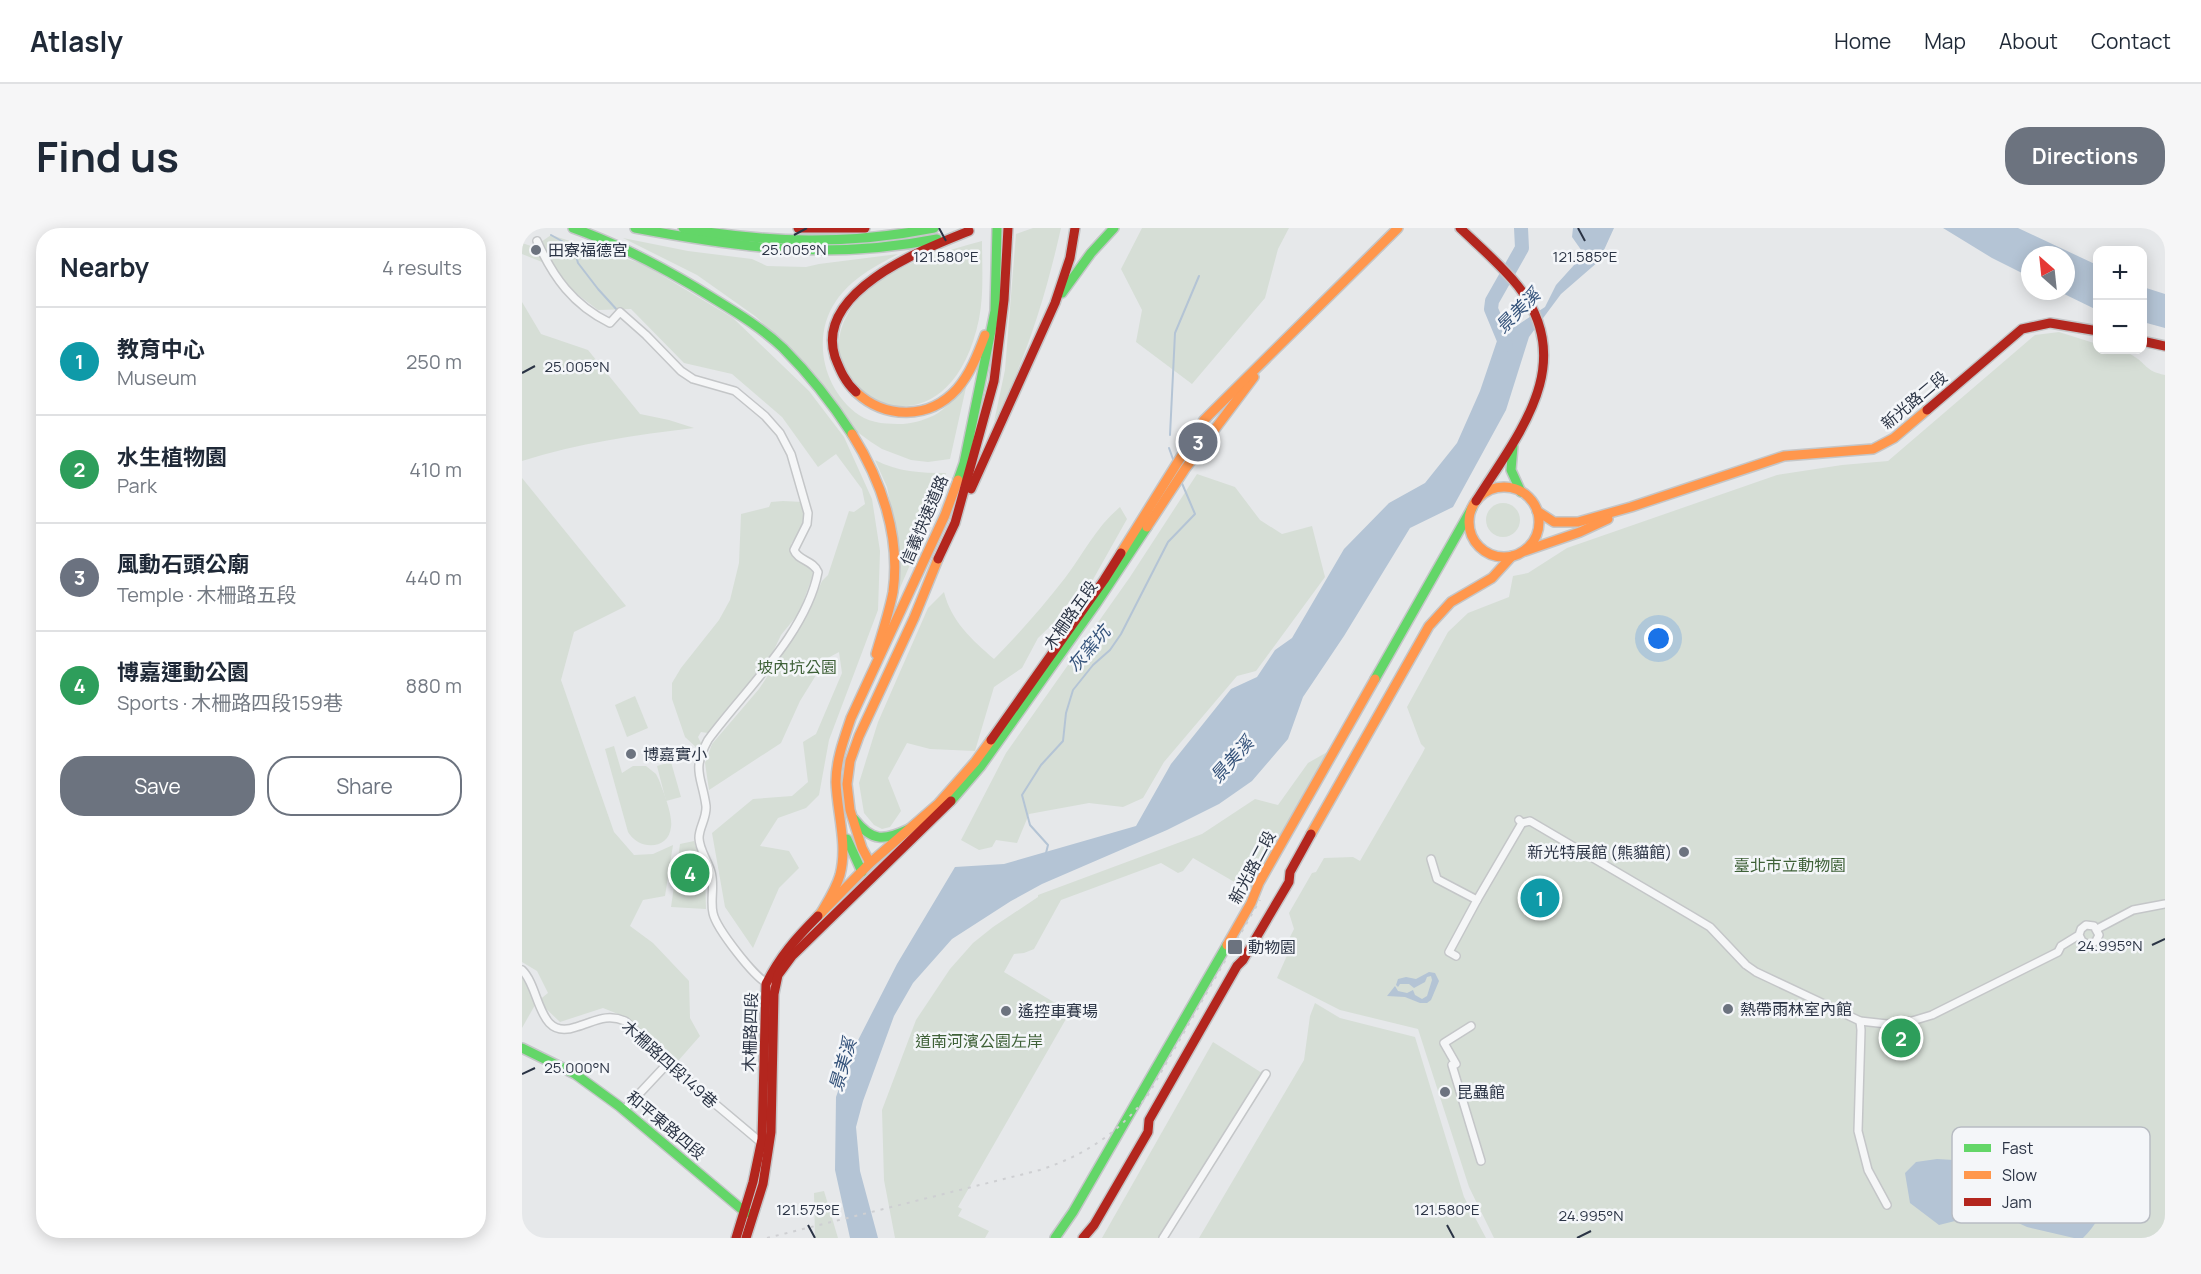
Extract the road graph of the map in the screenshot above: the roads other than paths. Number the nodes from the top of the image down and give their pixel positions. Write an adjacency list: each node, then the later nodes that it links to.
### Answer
1 (573, 228): 32 (main road)
2 (635, 228): 14 (main road)
3 (683, 228): 14 (main road)
4 (798, 228): 5 (main road)
5 (865, 228)
6 (934, 228): 14 (main road)
7 (997, 228): 16 (main road, 信義快速道路)
8 (1008, 228): 30 (main road, 信義快速道路)
9 (1075, 228): 17 (main road)
10 (1113, 228): 17 (main road)
11 (1398, 228): 21 (main road, 木柵路五段)
12 (1460, 228): 24 (main road, 新光路二段)
13 (974, 229): 14 (main road); 16 (main road)
14 (710, 238)
15 (537, 241): 46 (street)
16 (997, 268): 32 (main road, 信義快速道路)
17 (1053, 306): 30 (main road)
18 (2093, 330): 28 (main road, 新光路二段)
19 (2147, 342): 20 (main road)
20 (2165, 346)
21 (1271, 354): 22 (main road, 木柵路五段); 23 (main road, 木柵路五段)
22 (1213, 411): 23 (main road); 25 (main road, 木柵路五段)
23 (1219, 424): 25 (main road, 木柵路五段)
24 (1518, 432): 26 (main road, 新光路二段); 27 (main road, 新光路二段)
25 (1185, 461): 34 (main road, 木柵路五段); 38 (main road, 木柵路五段)
26 (1521, 492): 27 (main road); 29 (main road)
27 (1474, 505): 31 (main road); 59 (main road, 新光路二段)
28 (1631, 507): 29 (main road, 新光路二段); 31 (main road, 新光路二段)
29 (1537, 511): 31 (main road)
30 (955, 523): 33 (main road, 信義快速道路)
31 (1515, 554): 60 (main road, 新光路二段)
32 (864, 693): 33 (main road, 信義快速道路)
33 (845, 811): 34 (main road); 36 (main road); 37 (main road); 41 (main road)
34 (909, 829): 36 (main road, 木柵路五段)
35 (1431, 859): 39 (street)
36 (870, 863): 37 (main road, 木柵路四段); 38 (main road)
37 (862, 872): 38 (main road); 41 (main road, 木柵路四段)
38 (873, 877): 46 (main road, 木柵路四段)
39 (1476, 900): 44 (street); 47 (street)
40 (2165, 904): 42 (street)
41 (821, 913): 46 (main road, 木柵路四段)
42 (2097, 929): 43 (street); 43 (street)
43 (2079, 935): 47 (street)
44 (1456, 956)
45 (522, 970): 50 (street, 木柵路四段149巷)
46 (771, 984): 53 (main road, 木柵路四段)
47 (1860, 1020): 55 (street)
48 (1471, 1026): 54 (street)
49 (522, 1048): 52 (main road, 和平東路四段)
50 (669, 1062): 52 (street); 53 (street, 木柵路四段149巷)
51 (1266, 1074): 61 (street)
52 (624, 1110): 56 (main road, 和平東路四段)
53 (765, 1146): 56 (main road, 木柵路四段)
54 (1481, 1161)
55 (1887, 1205)
56 (750, 1213): 57 (main road, 木柵路四段); 58 (main road, 木柵路四段)
57 (736, 1238)
58 (746, 1238)
59 (1054, 1238)
60 (1083, 1238)
61 (1164, 1238)

